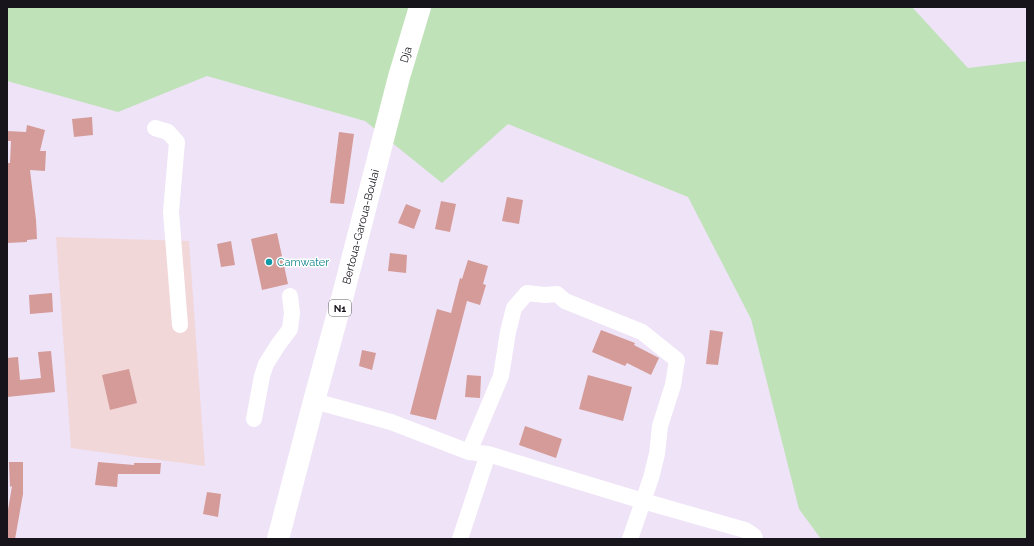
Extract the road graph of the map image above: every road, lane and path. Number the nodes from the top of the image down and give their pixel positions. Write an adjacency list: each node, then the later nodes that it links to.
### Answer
1 (420, 7): 2 (highway, Dja / N1)
2 (399, 76): 6 (highway, Bertoua-Garoua-Boulai / N1)
3 (155, 128): 5 (street)
4 (290, 296): 7 (street)
5 (180, 324)
6 (314, 401): 8 (street); 11 (highway, Bertoua-Garoua-Boulai / N1)
7 (254, 418)
8 (469, 452): 9 (street); 10 (street)
9 (488, 454): 10 (street); 12 (street)
10 (643, 501): 13 (street); 14 (street)
11 (278, 539)
12 (460, 539)
13 (630, 539)
14 (755, 539)

